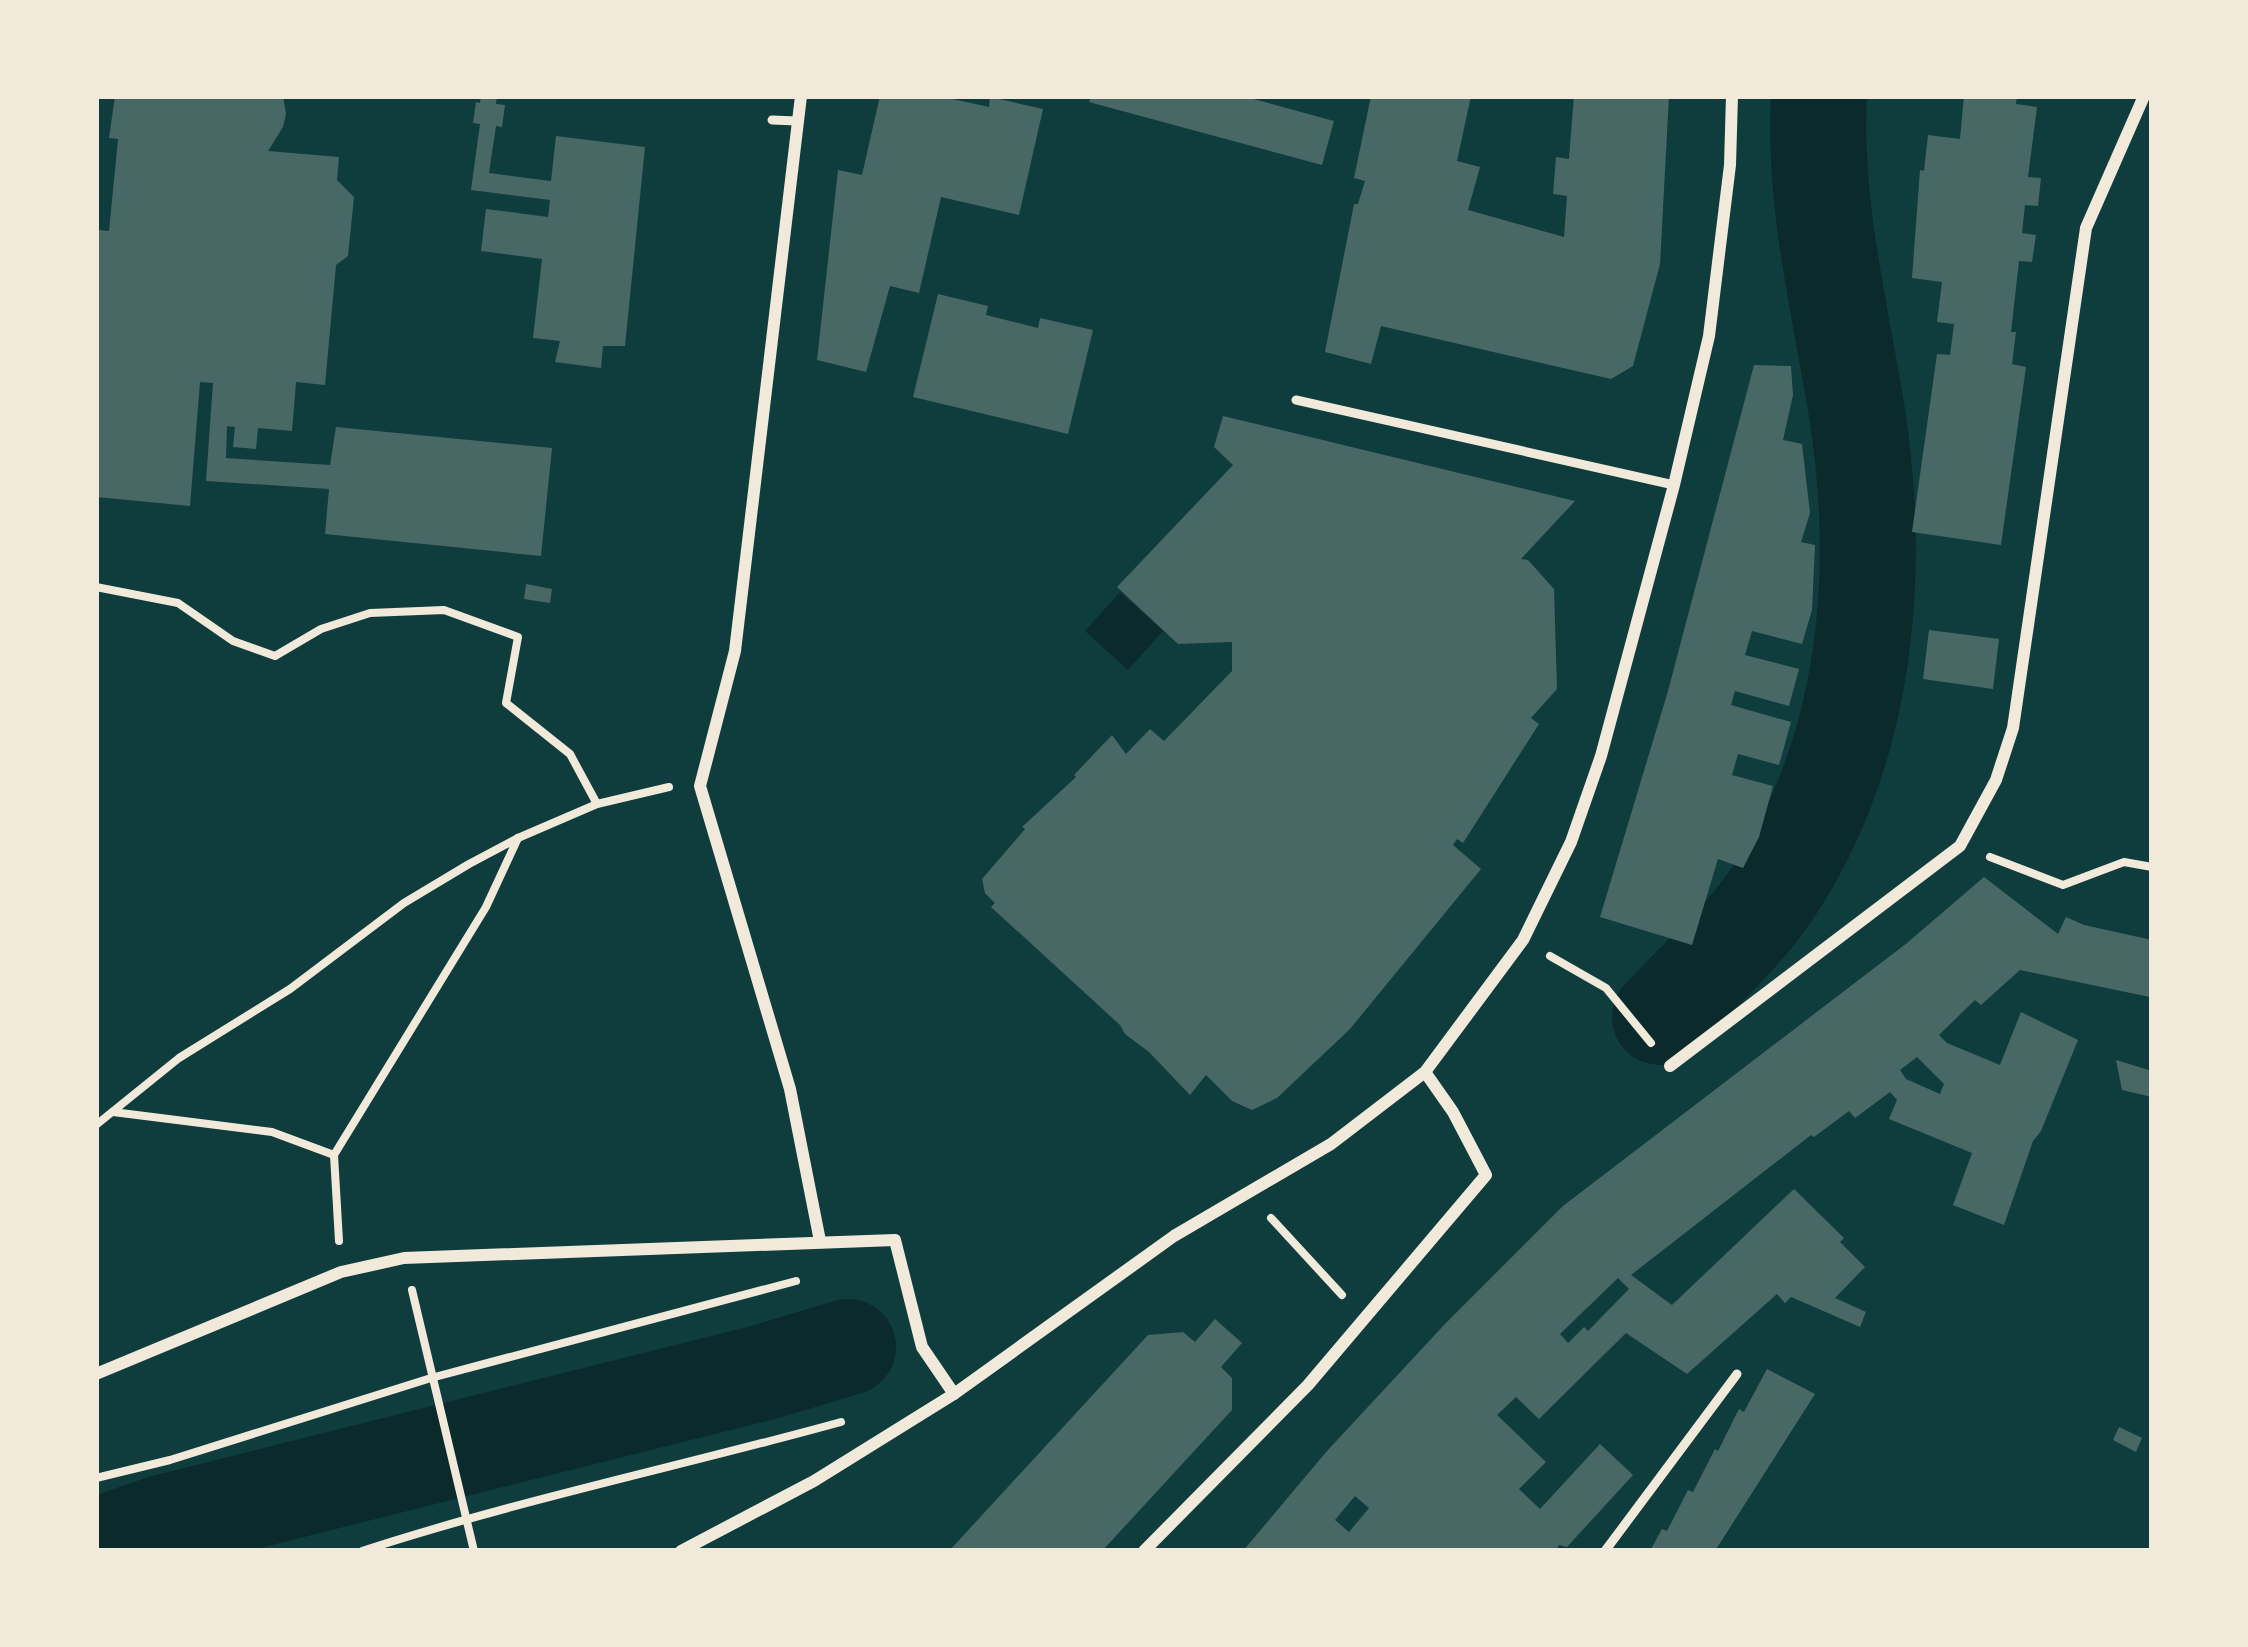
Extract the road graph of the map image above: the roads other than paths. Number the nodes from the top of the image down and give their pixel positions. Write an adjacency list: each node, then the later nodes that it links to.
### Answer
1 (801, 96): 5 (street)
2 (1732, 96): 7 (street)
3 (2144, 96): 8 (street)
4 (772, 120): 5 (lane)
5 (797, 121): 10 (street)
6 (1296, 400): 7 (lane)
7 (1674, 485): 9 (street)
8 (1670, 1066)
9 (1425, 1072): 13 (street); 15 (street)
10 (820, 1241): 11 (street); 13 (street)
11 (96, 1374)
12 (1737, 1374): 16 (lane)
13 (954, 1394): 14 (street)
14 (681, 1551)
15 (1144, 1551)
16 (1605, 1551)

